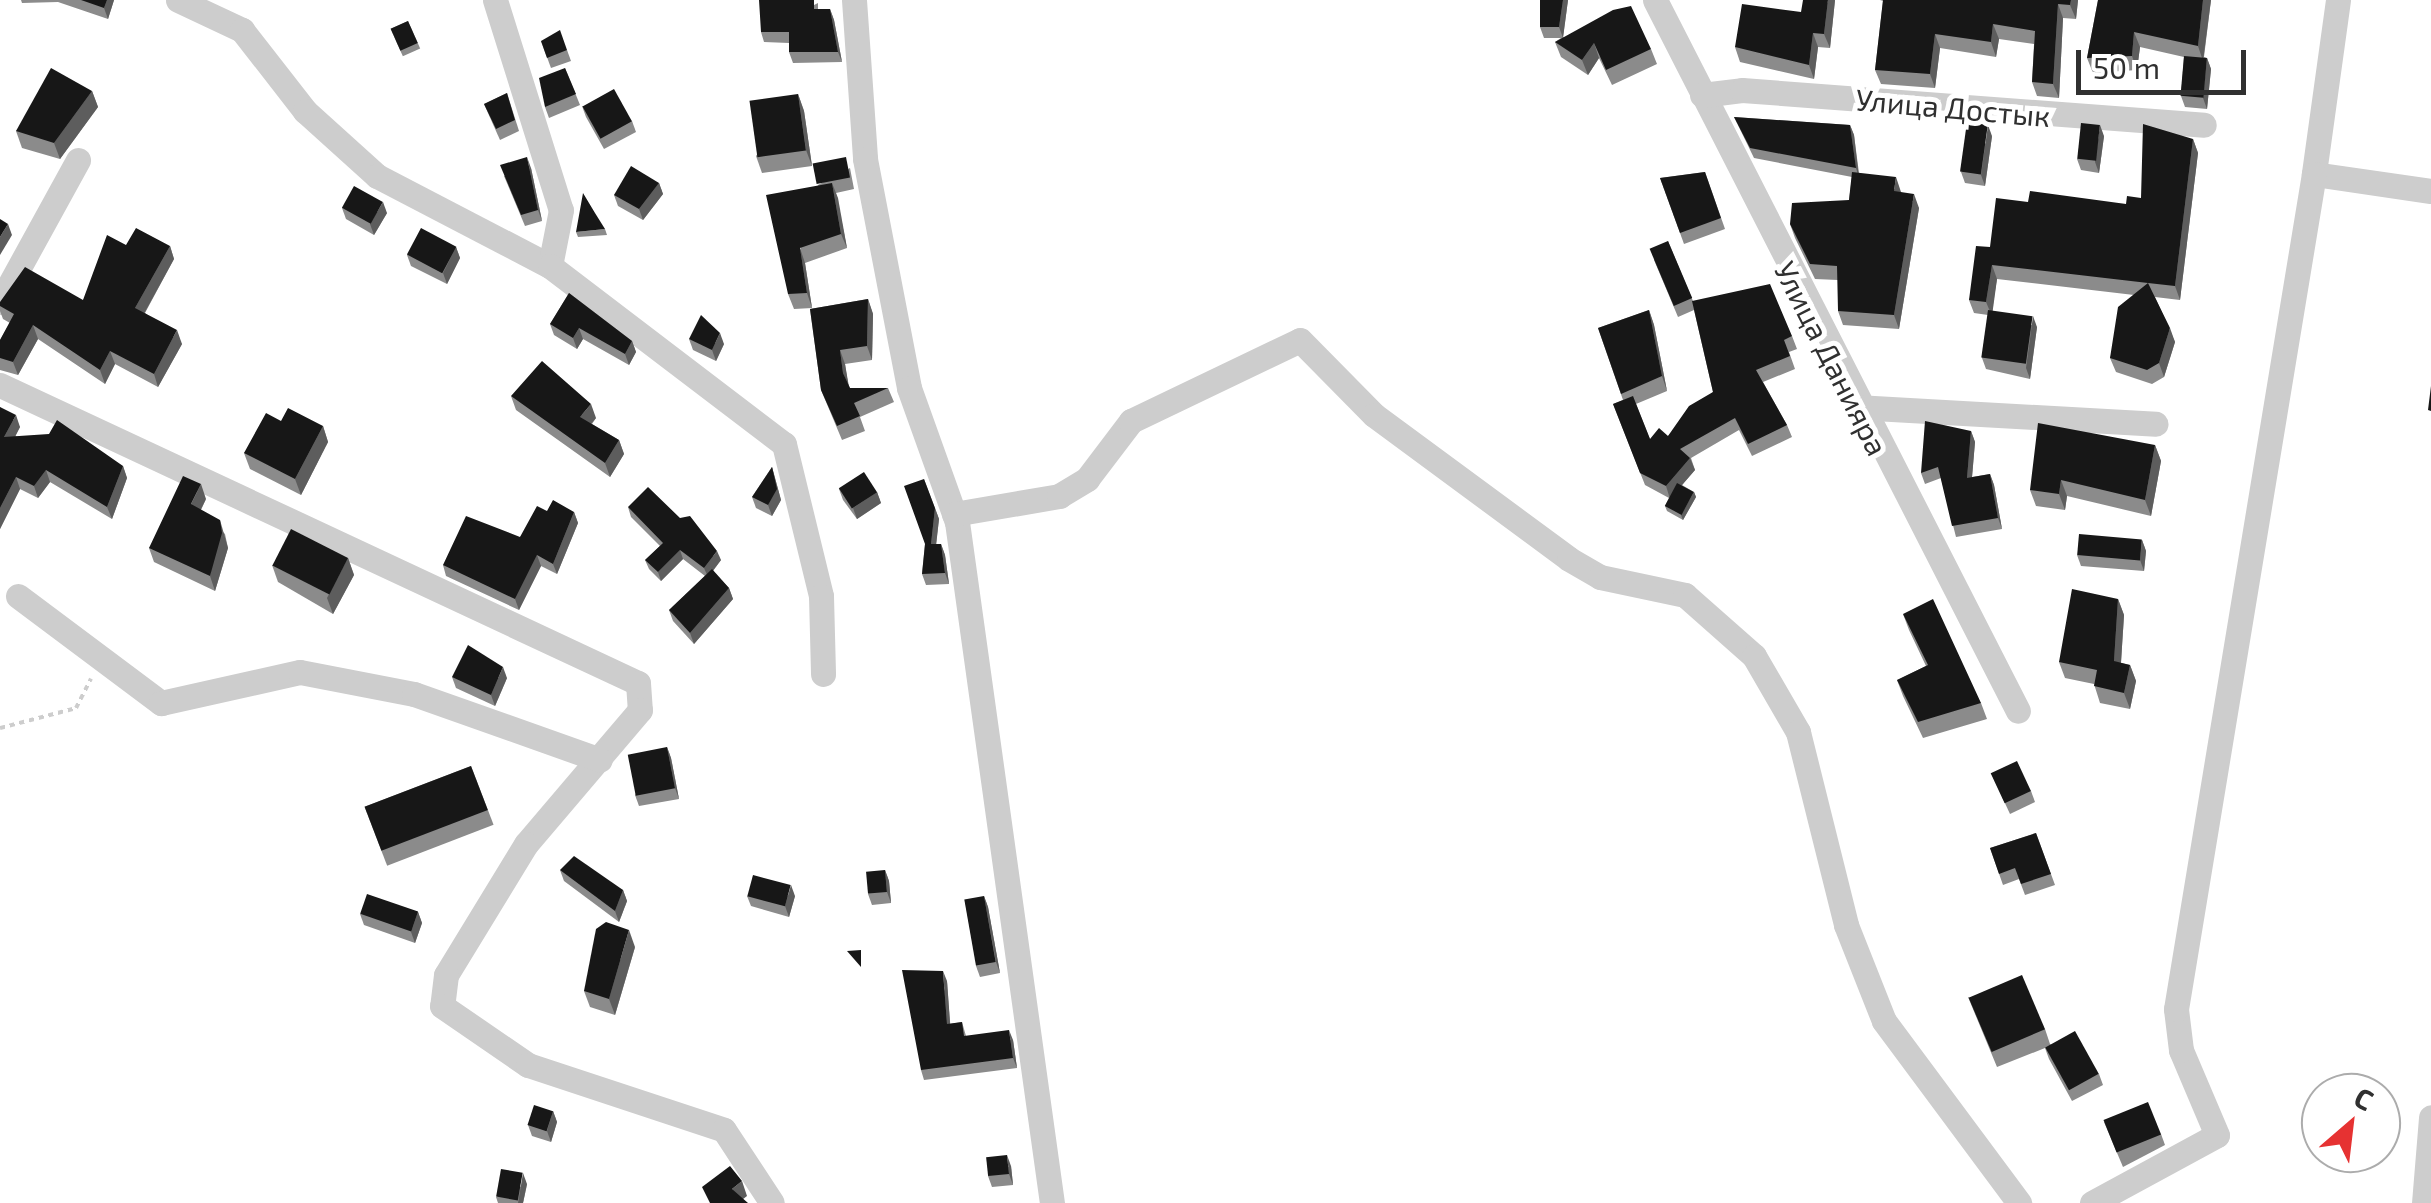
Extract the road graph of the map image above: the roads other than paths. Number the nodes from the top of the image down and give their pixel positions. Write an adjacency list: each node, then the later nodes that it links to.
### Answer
1 (178, 0): 11 (street)
2 (495, 0): 11 (street)
3 (854, 0): 16 (street)
4 (1654, 0): 6 (street, Улица Данияра)
5 (2338, 0): 9 (street)
6 (1702, 95): 7 (street, Улица Достык); 14 (street, Улица Данияра)
7 (2204, 125)
8 (78, 160): 12 (street)
9 (2314, 174): 10 (street); 25 (street)
10 (2431, 191)
11 (550, 266): 18 (street)
12 (0, 302)
13 (0, 385): 20 (street)
14 (1856, 407): 15 (street); 19 (street, Улица Данияра)
15 (2156, 424)
16 (954, 514): 23 (street); 24 (street)
17 (18, 596): 20 (street)
18 (823, 674)
19 (2018, 712)
20 (600, 760): 22 (street)
21 (2431, 1117): 26 (street)
22 (772, 1203)
23 (1052, 1203)
24 (2019, 1203)
25 (2092, 1203)
26 (2424, 1203)

